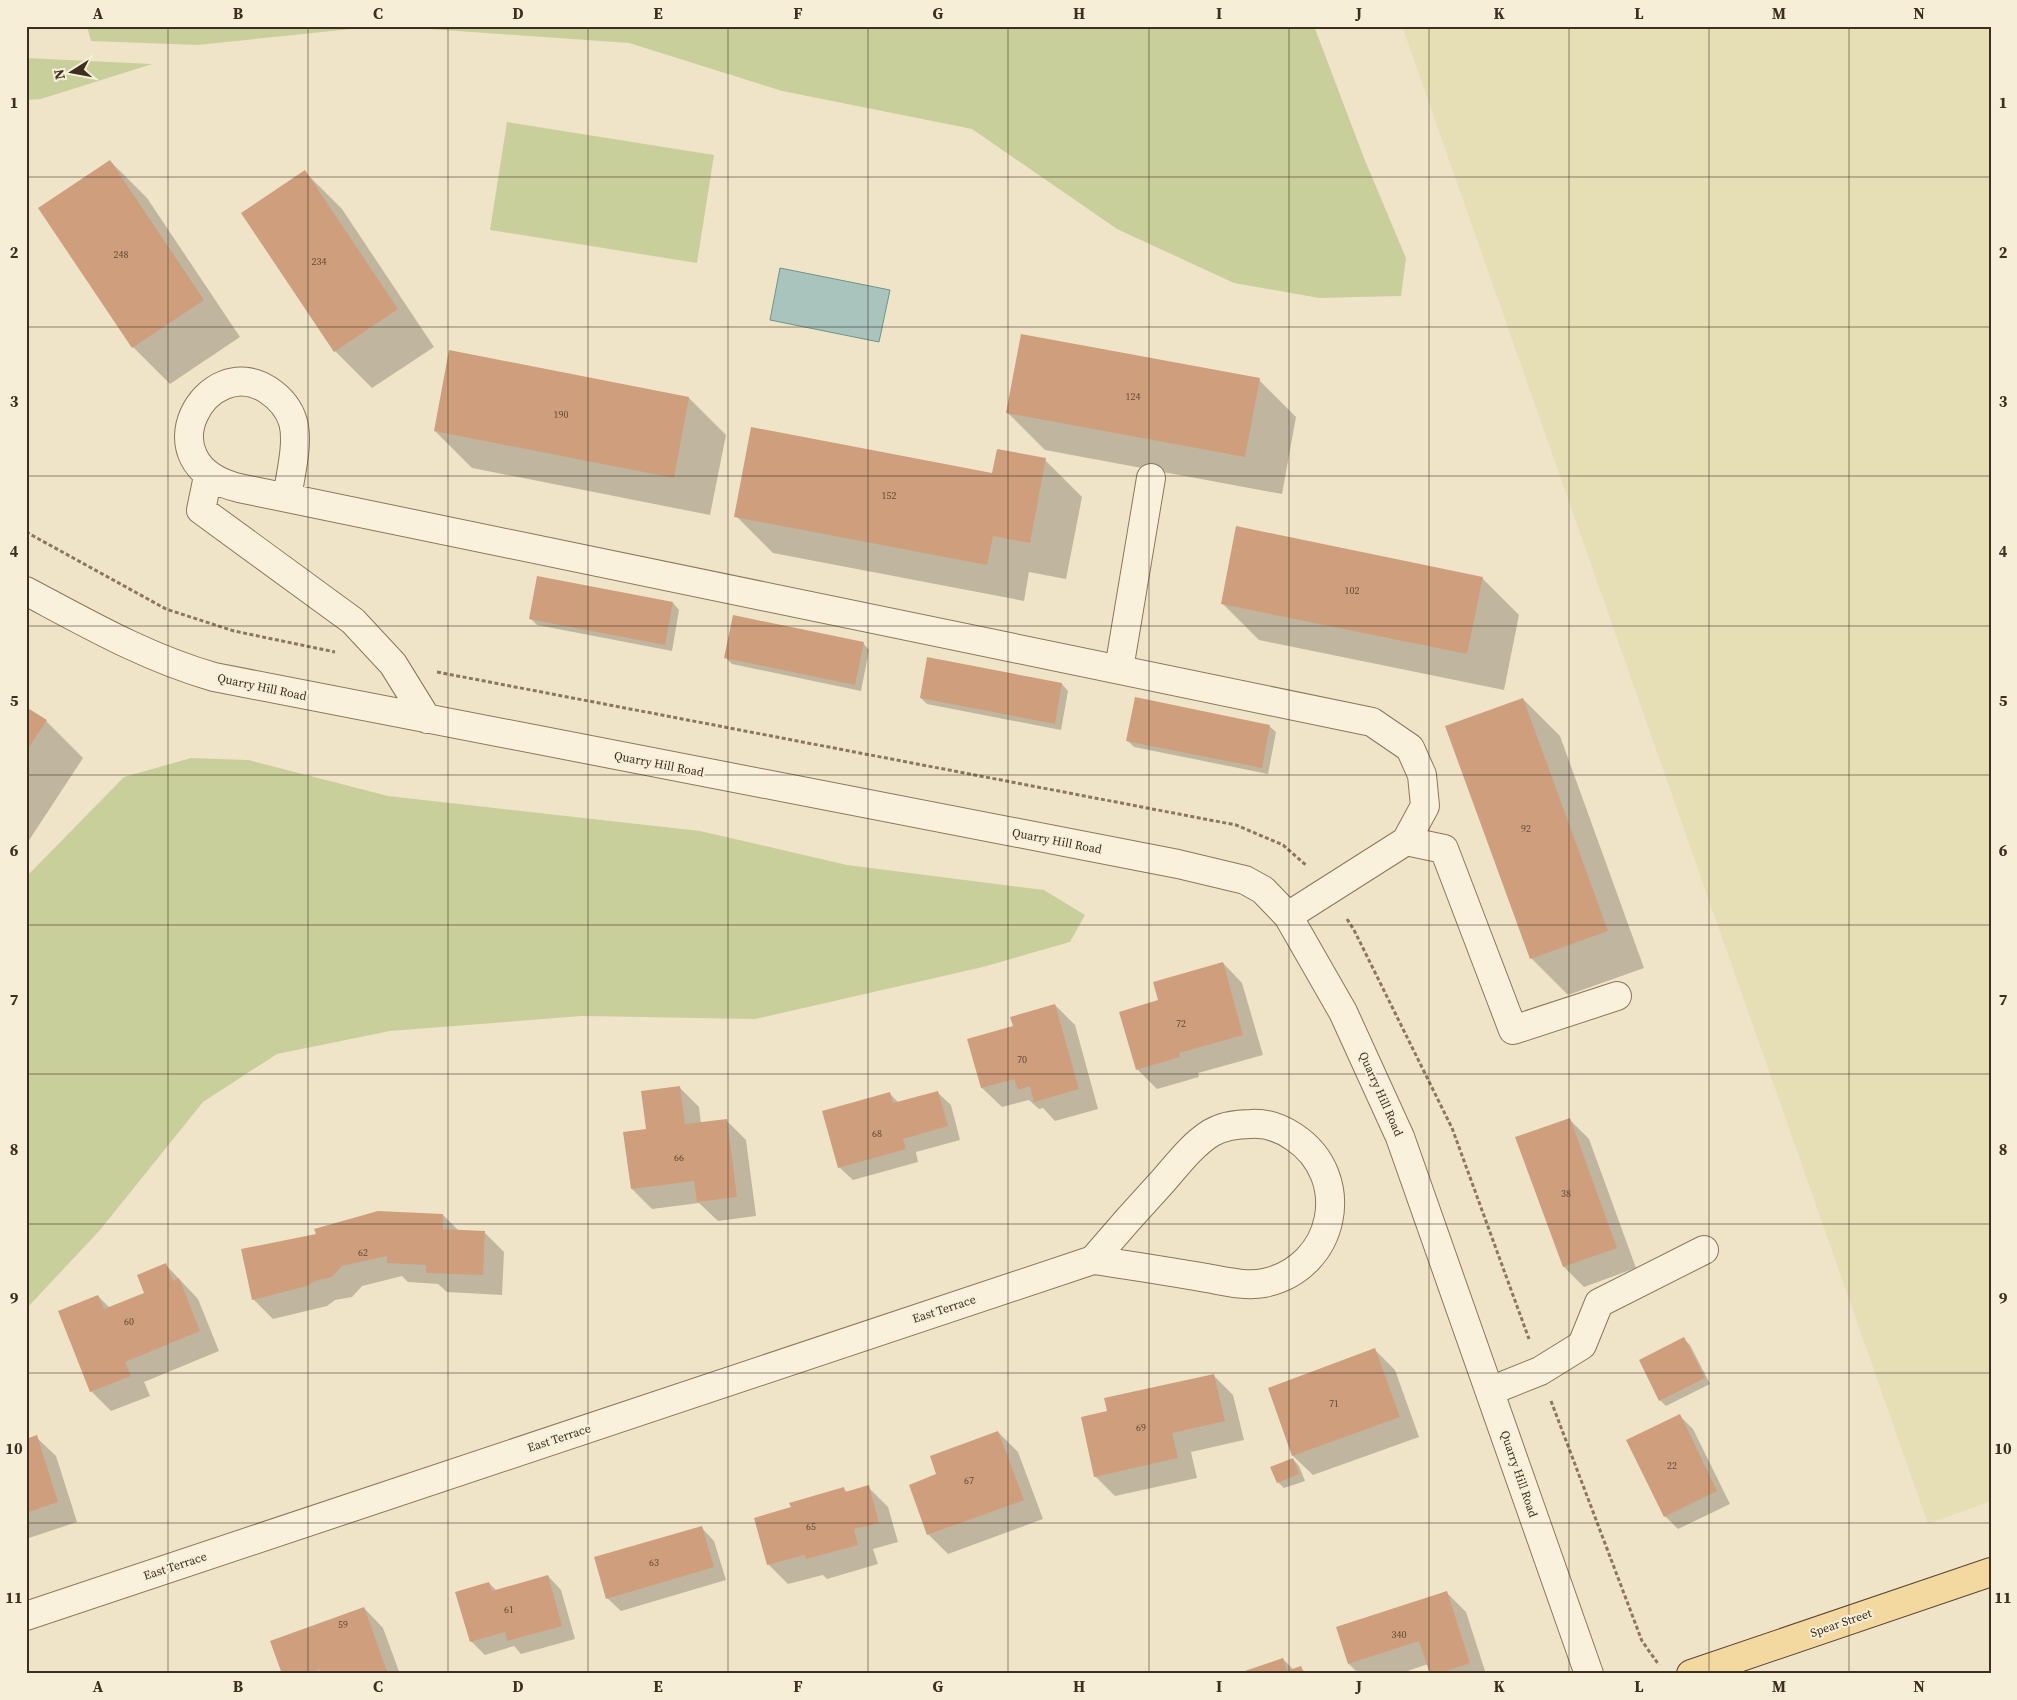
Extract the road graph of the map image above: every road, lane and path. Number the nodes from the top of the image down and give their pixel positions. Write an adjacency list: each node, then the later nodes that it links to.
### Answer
1 (208, 476): 3 (street); 3 (street); 7 (street)
2 (1152, 478): 8 (street)
3 (287, 498): 8 (street)
4 (26, 532): 6 (path)
5 (26, 591): 9 (street, Quarry Hill Road)
6 (337, 652)
7 (393, 664): 9 (street); 11 (path)
8 (1119, 669): 10 (street)
9 (427, 719): 12 (street, Quarry Hill Road)
10 (1406, 841): 11 (street); 13 (street)
11 (1328, 890): 12 (street); 16 (path)
12 (1288, 916): 17 (street, Quarry Hill Road)
13 (1617, 996)
14 (1704, 1250): 16 (street)
15 (1093, 1260): 15 (street, East Terrace); 19 (street, East Terrace)
16 (1540, 1370): 17 (street); 20 (path)
17 (1490, 1391): 21 (street, Quarry Hill Road)
18 (1991, 1572): 22 (main road, Spear Street)
19 (26, 1616)
20 (1660, 1667)
21 (1589, 1674)
22 (1691, 1674)

